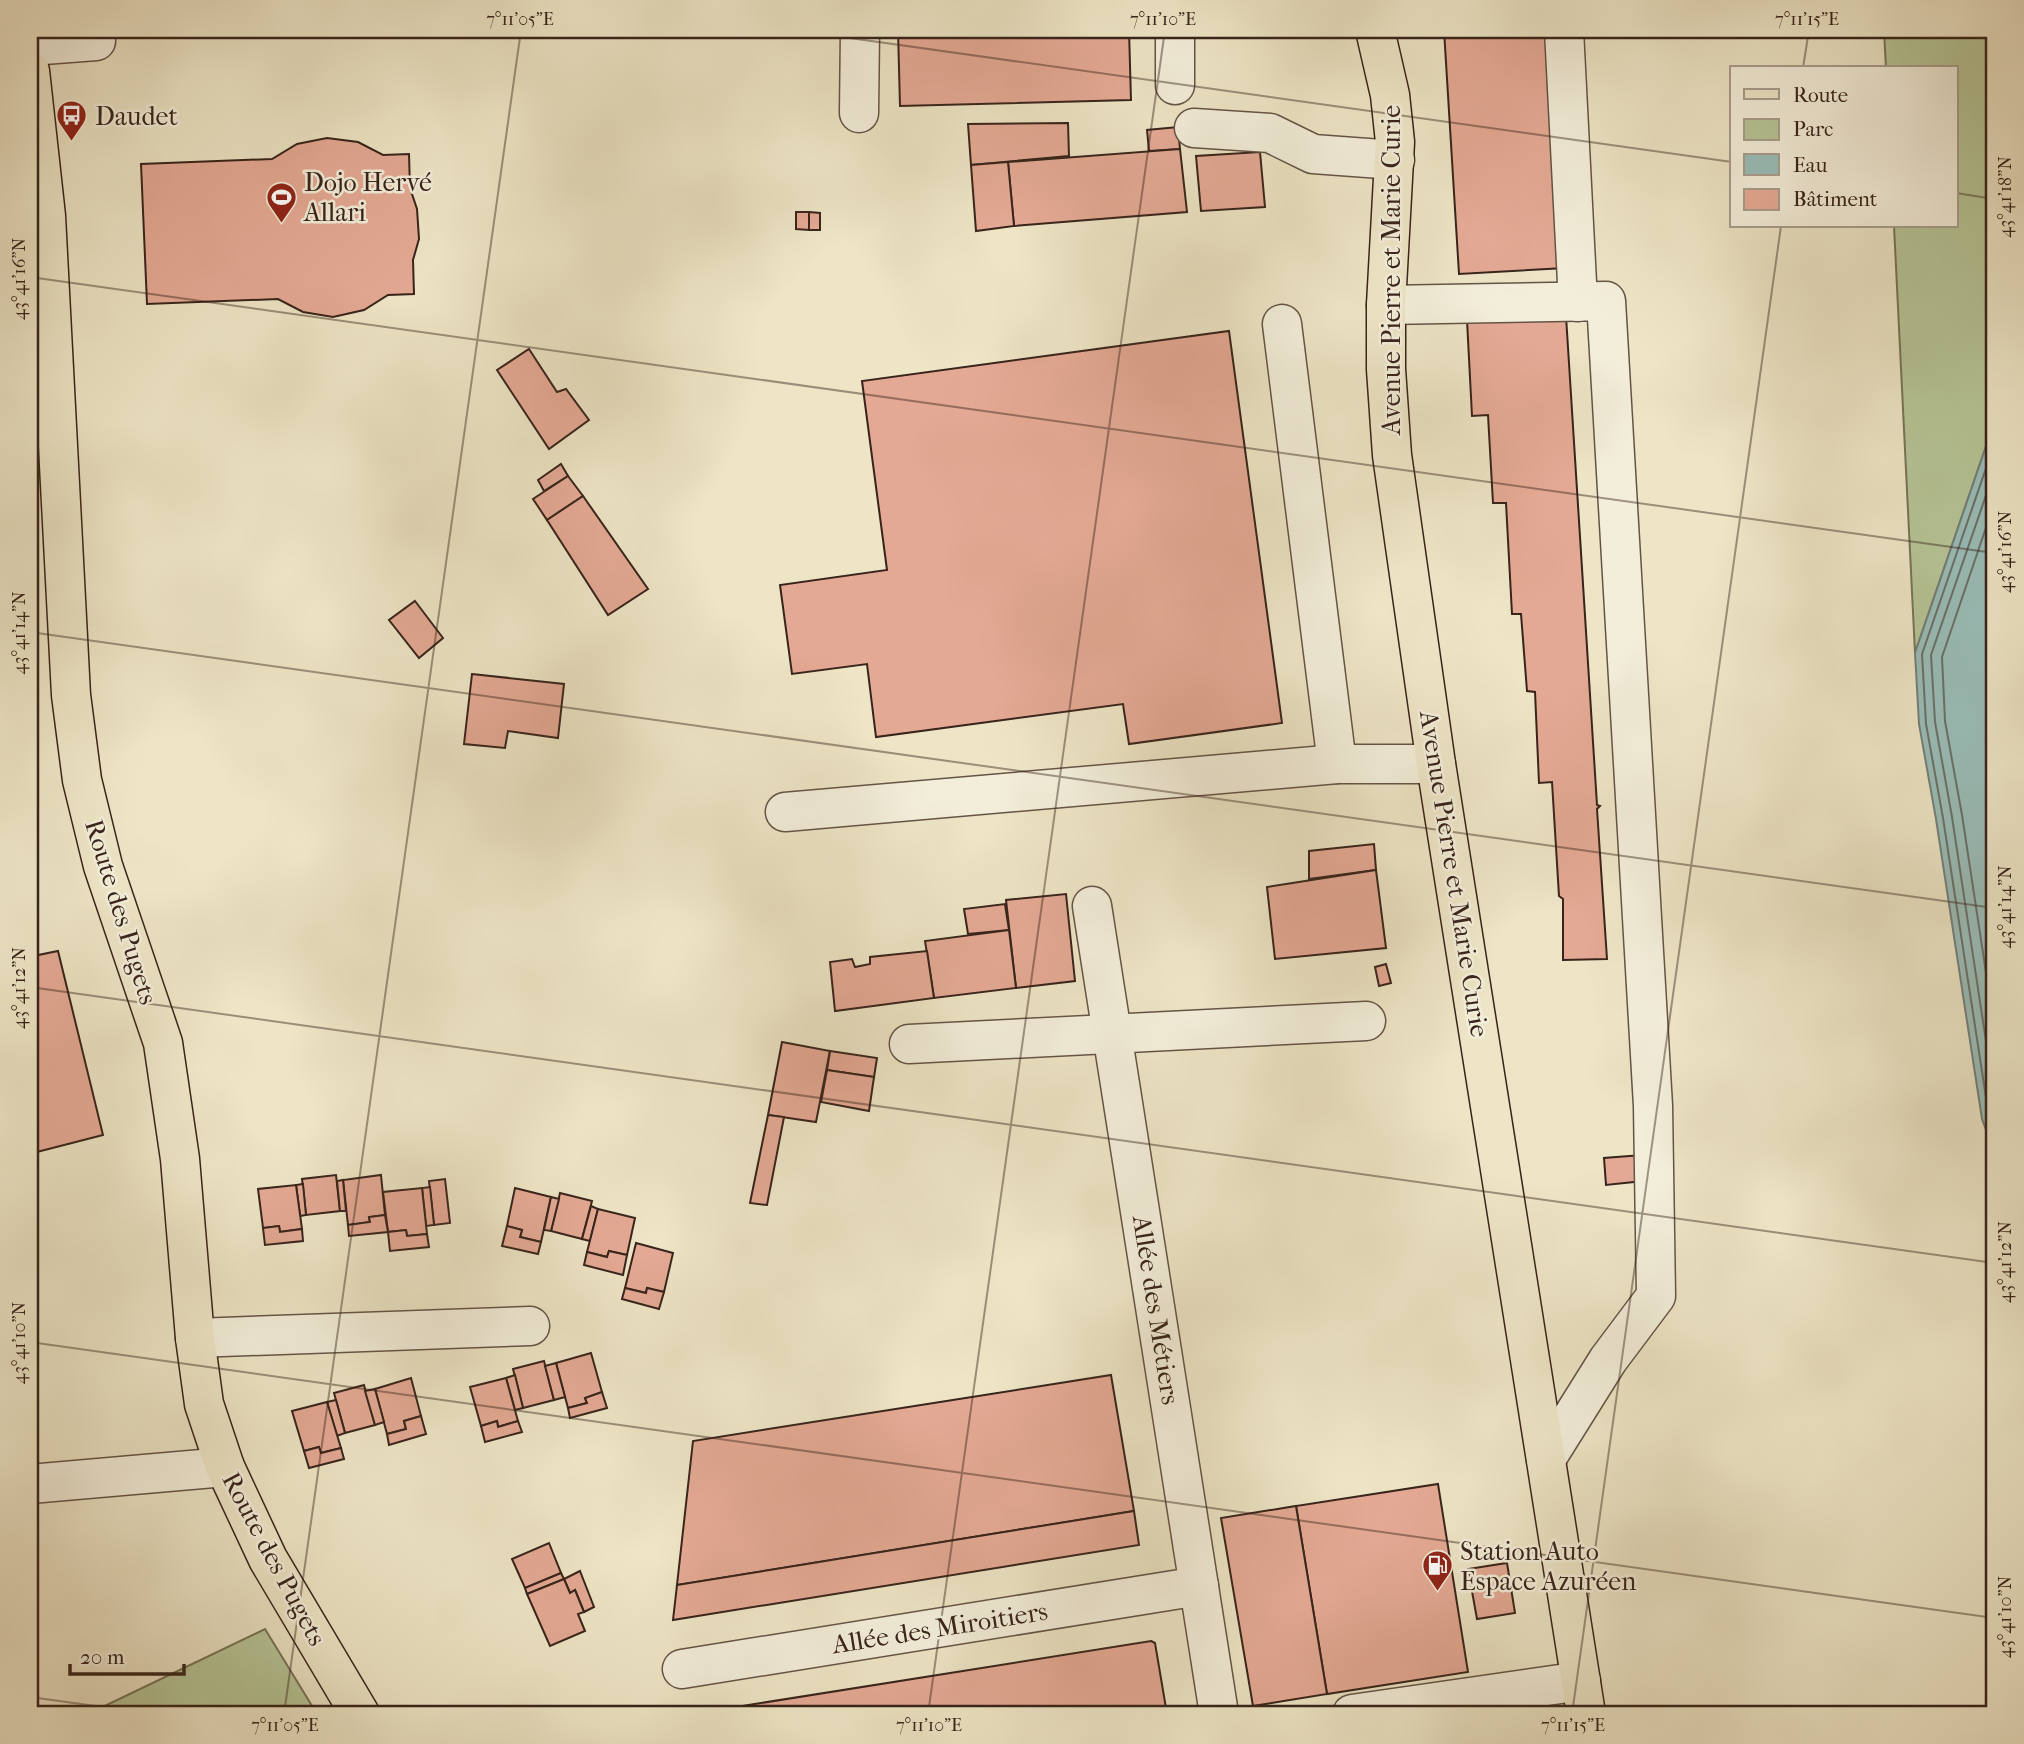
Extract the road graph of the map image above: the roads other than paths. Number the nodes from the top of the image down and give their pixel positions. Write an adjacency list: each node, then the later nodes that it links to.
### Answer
1 (860, 30): 9 (street)
2 (1175, 30): 8 (street)
3 (1375, 30): 11 (main road, Avenue Pierre et Marie Curie)
4 (1564, 30): 13 (street)
5 (96, 41): 6 (street)
6 (30, 46)
7 (30, 71): 12 (main road, Route des Pugets)
8 (1175, 85)
9 (859, 113)
10 (1194, 128): 11 (street)
11 (1395, 160): 14 (main road, Avenue Pierre et Marie Curie)
12 (38, 216): 16 (main road, Route des Pugets)
13 (1578, 302): 14 (street); 26 (street)
14 (1386, 305): 18 (main road, Avenue Pierre et Marie Curie)
15 (1282, 324): 17 (street)
16 (42, 406): 25 (main road, Route des Pugets)
17 (1337, 764): 18 (street); 19 (street)
18 (1436, 764): 26 (main road, Avenue Pierre et Marie Curie)
19 (785, 812)
20 (1093, 906): 22 (street, Allée des Métiers)
21 (1366, 1021): 22 (street)
22 (1113, 1034): 23 (street); 29 (street, Allée des Métiers)
23 (909, 1044)
24 (530, 1326): 25 (street)
25 (195, 1338): 27 (main road, Route des Pugets)
26 (1546, 1459): 31 (main road, Avenue Pierre et Marie Curie)
27 (225, 1467): 28 (street); 32 (main road, Route des Pugets)
28 (30, 1485)
29 (1199, 1586): 30 (street, Allée des Miroitiers); 33 (street, Allée des Métiers)
30 (682, 1669)
31 (1584, 1698): 34 (street)
32 (360, 1714)
33 (1219, 1714)
34 (1352, 1714)

